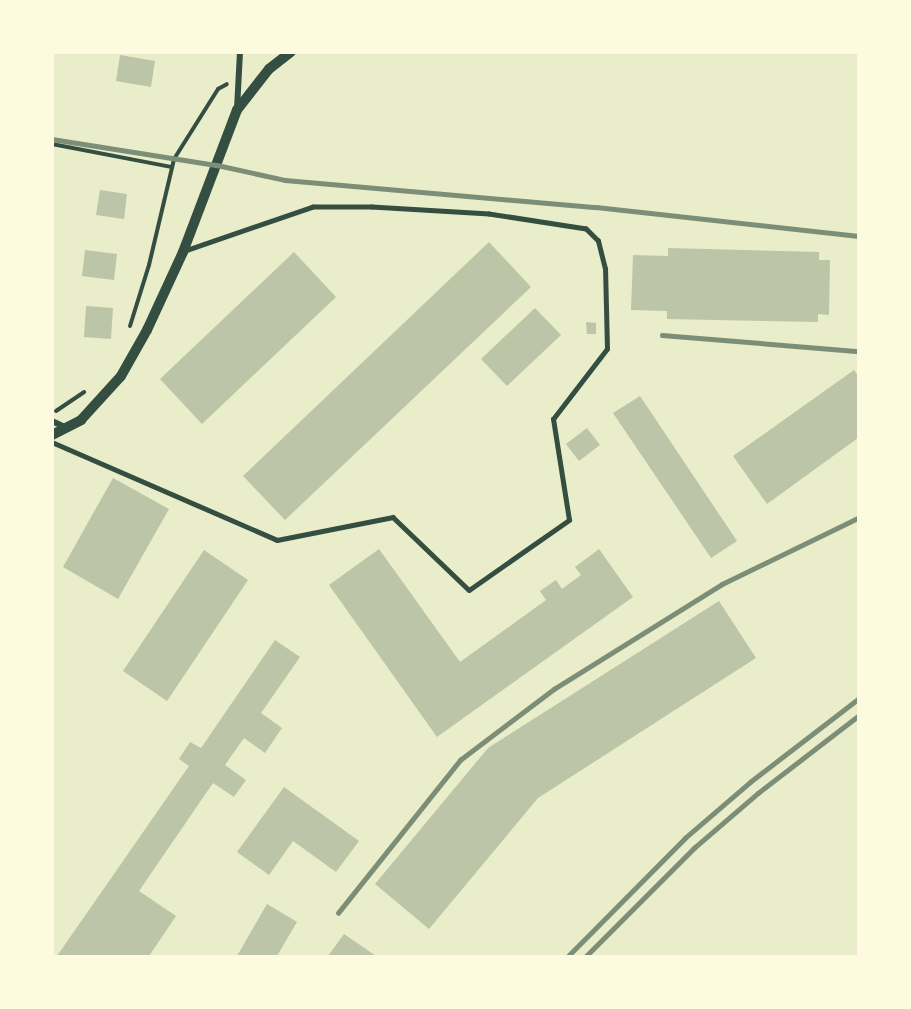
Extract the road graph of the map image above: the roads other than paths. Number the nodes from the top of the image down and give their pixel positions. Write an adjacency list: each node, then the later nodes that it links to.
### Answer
1 (240, 52): 3 (street)
2 (291, 52): 3 (street)
3 (237, 110): 4 (street)
4 (183, 252): 6 (street); 8 (lane)
5 (52, 421): 6 (street)
6 (67, 428): 7 (street)
7 (52, 435)
8 (52, 442)

